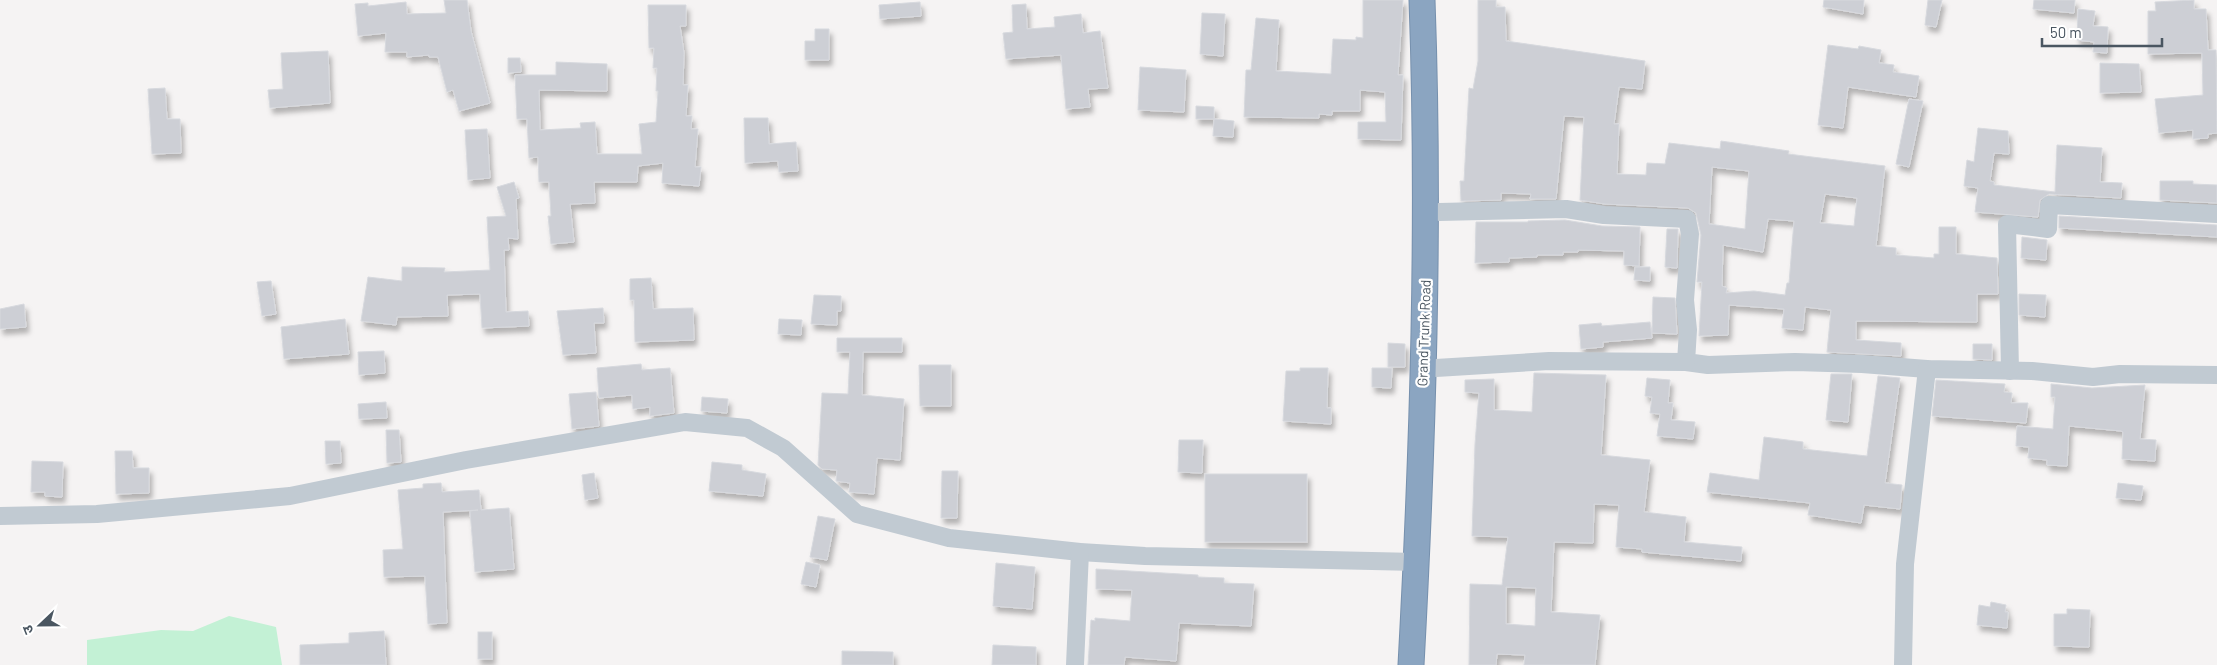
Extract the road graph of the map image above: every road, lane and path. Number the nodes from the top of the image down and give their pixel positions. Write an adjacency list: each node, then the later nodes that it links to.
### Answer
1 (1422, 0): 12 (highway, Grand Trunk Road)
2 (1438, 0): 3 (highway, Grand Trunk Road)
3 (1439, 212): 5 (street); 6 (highway, Grand Trunk Road)
4 (2217, 214): 8 (street)
5 (1686, 362): 6 (street); 7 (street)
6 (1436, 368): 15 (highway, Grand Trunk Road)
7 (1927, 369): 8 (street); 16 (street)
8 (2010, 371): 9 (street)
9 (2217, 375)
10 (0, 516): 11 (street)
11 (1080, 552): 12 (street); 13 (street)
12 (1417, 562): 14 (highway, Grand Trunk Road)
13 (1075, 665)
14 (1412, 665)
15 (1425, 665)
16 (1903, 665)

